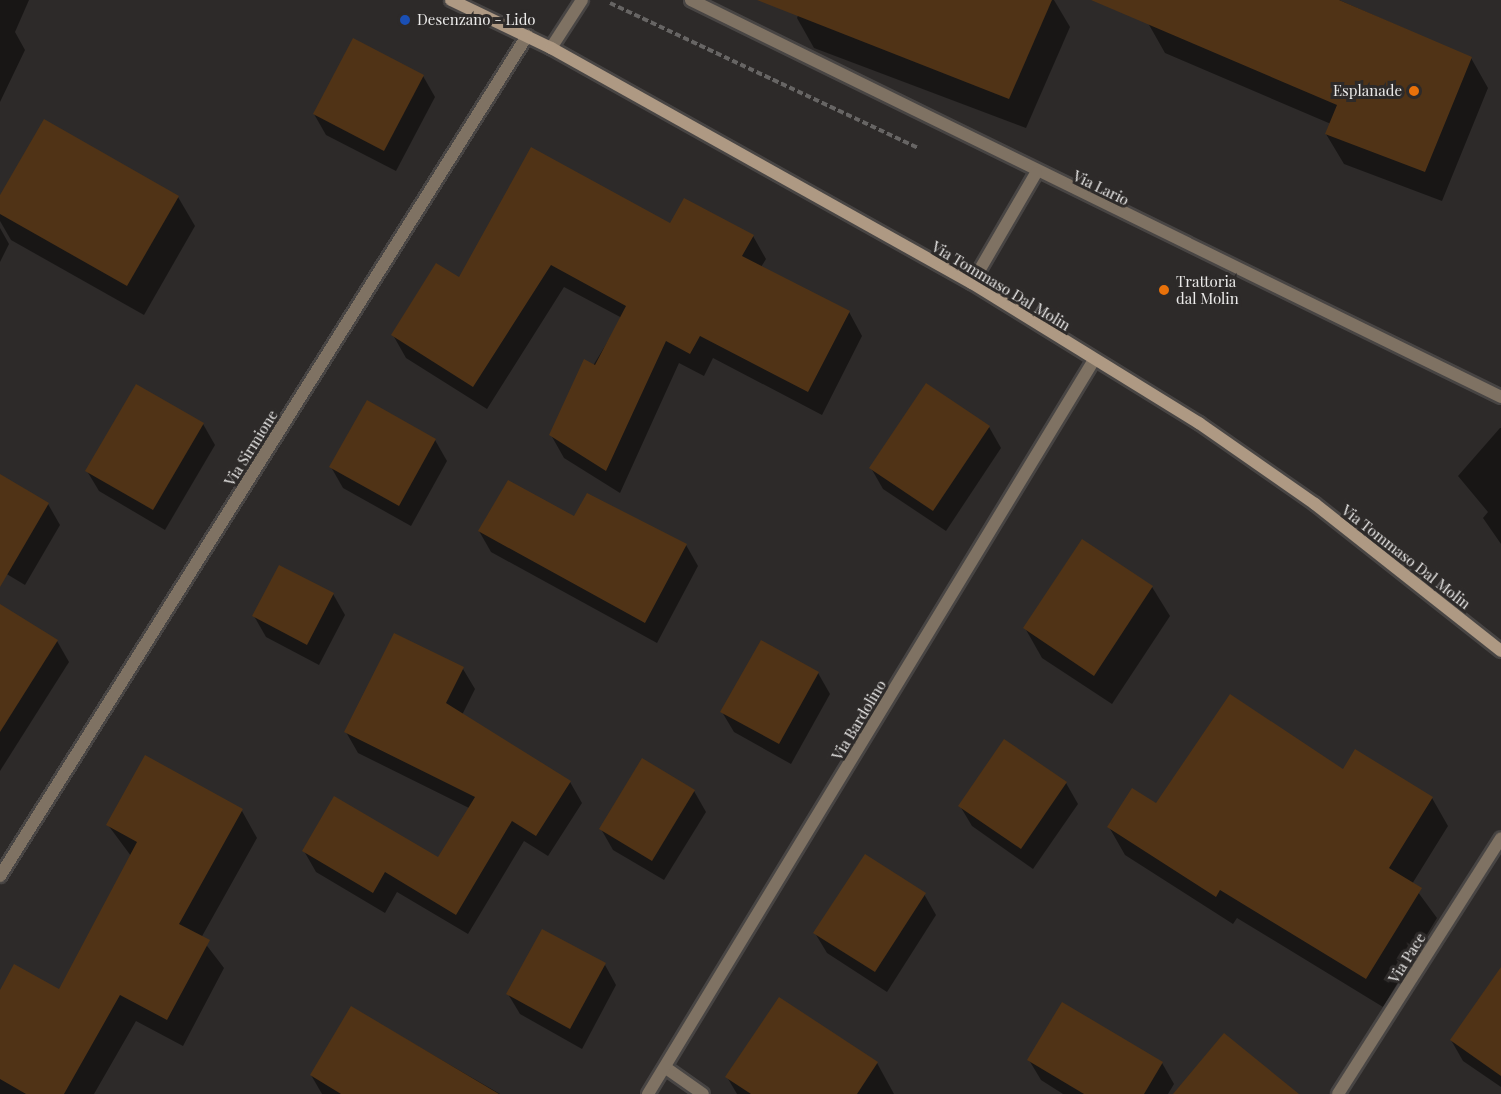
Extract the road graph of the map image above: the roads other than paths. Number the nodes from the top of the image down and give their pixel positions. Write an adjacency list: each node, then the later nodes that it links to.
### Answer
1 (451, 0): 4 (main road, Via Tommaso Dal Molin)
2 (582, 0): 5 (street)
3 (691, 0): 6 (street, Via Lario)
4 (527, 36): 5 (main road, Via Tommaso Dal Molin); 12 (street, Via Sirmione)
5 (551, 48): 7 (main road, Via Tommaso Dal Molin)
6 (1035, 173): 7 (street); 9 (street, Via Lario)
7 (972, 284): 8 (main road, Via Tommaso Dal Molin)
8 (1094, 360): 10 (main road, Via Tommaso Dal Molin); 13 (street, Via Bardolino)
9 (1501, 397)
10 (1501, 651)
11 (1501, 838): 16 (street, Via Pace)
12 (0, 876)
13 (666, 1068): 14 (street, Via Bardolino); 15 (street)
14 (648, 1094)
15 (703, 1094)
16 (1338, 1094)

